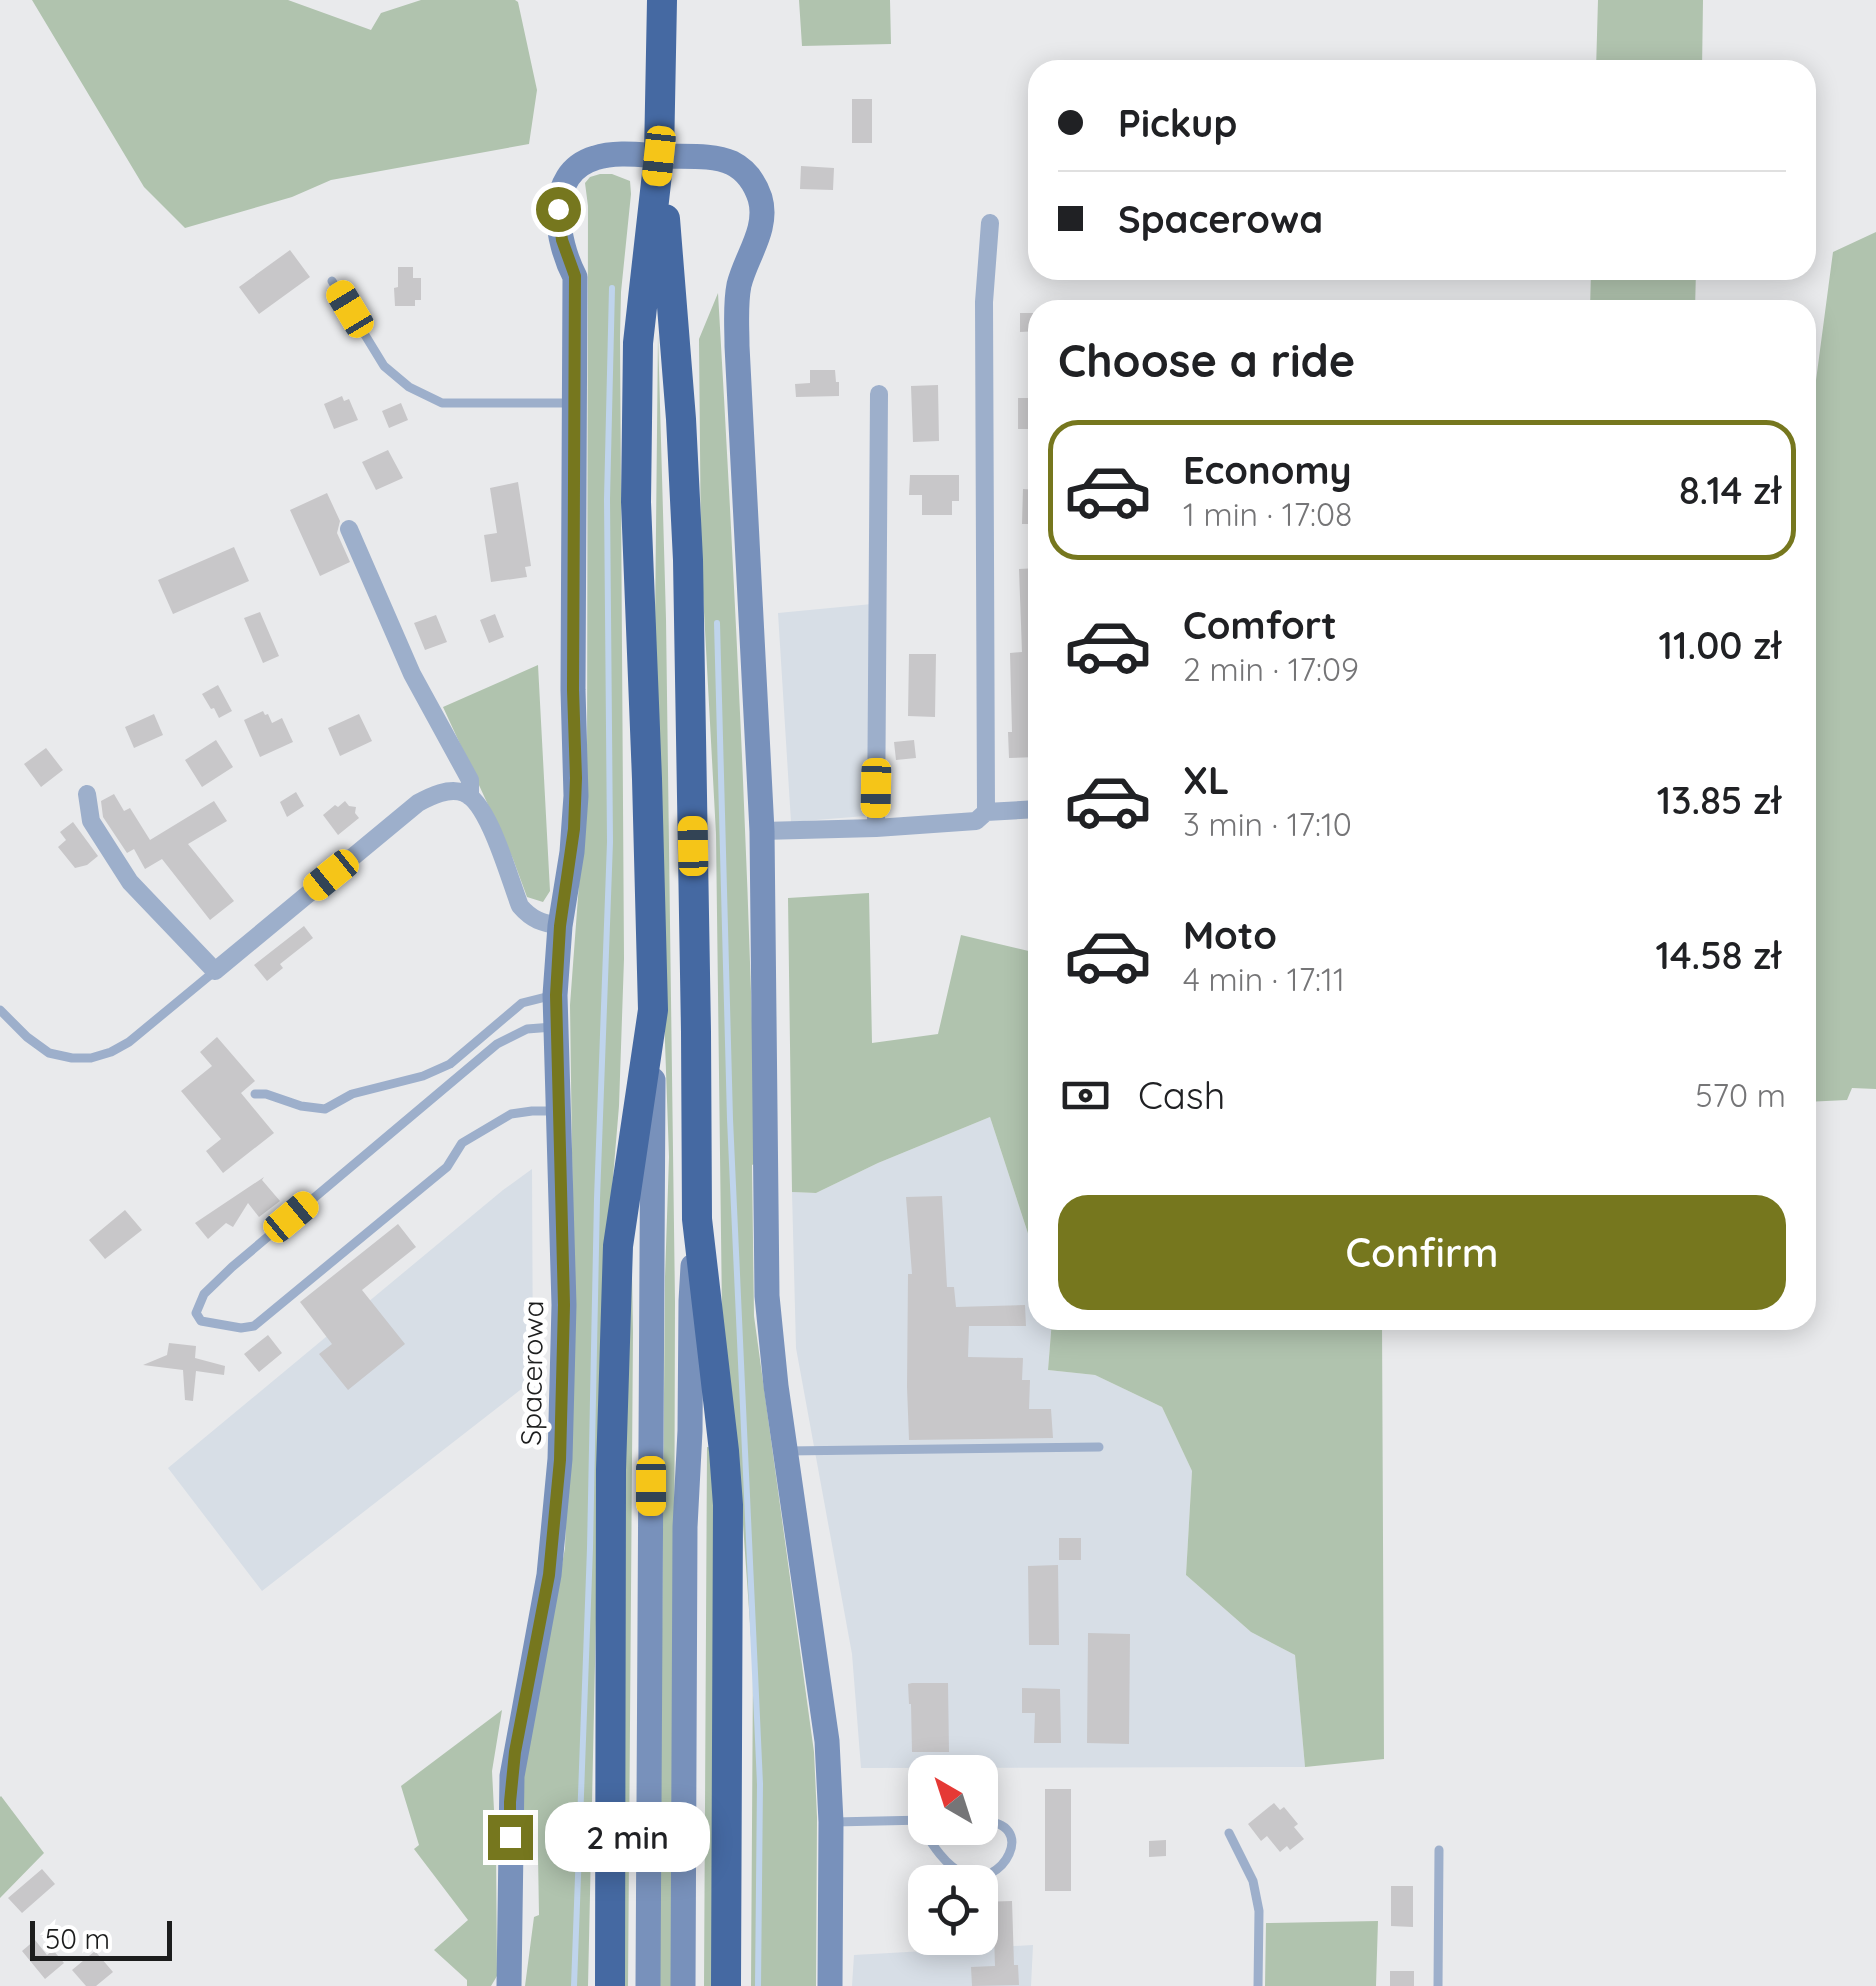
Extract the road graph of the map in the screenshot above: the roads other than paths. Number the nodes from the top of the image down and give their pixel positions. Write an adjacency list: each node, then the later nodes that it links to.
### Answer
1 (662, 0): 2 (highway)
2 (659, 156): 6 (street, Spacerowa); 13 (street, Spacerowa); 18 (highway); 22 (highway)
3 (990, 223): 11 (street)
4 (332, 281): 6 (lane)
5 (879, 394): 12 (street)
6 (575, 403): 14 (street, Spacerowa)
7 (349, 529): 9 (street)
8 (86, 794): 15 (street)
9 (470, 797): 14 (street); 15 (street)
10 (1028, 810): 11 (street)
11 (986, 812): 12 (street)
12 (876, 828): 13 (street)
13 (762, 831): 24 (street, Spacerowa)
14 (560, 926): 16 (street, Spacerowa)
15 (215, 970): 17 (lane)
16 (556, 995): 19 (street, Spacerowa); 20 (lane)
17 (0, 1010)
18 (652, 1010): 32 (highway); 33 (street)
19 (556, 1026): 21 (street, Spacerowa); 21 (lane)
20 (255, 1094)
21 (558, 1111): 31 (street, Spacerowa)
22 (696, 1219): 34 (street); 35 (highway)
23 (1099, 1447): 24 (lane)
24 (786, 1451): 26 (street, Spacerowa)
25 (908, 1820): 26 (lane)
26 (831, 1822): 36 (street, Spacerowa)
27 (998, 1823): 29 (lane)
28 (1229, 1833): 37 (lane)
29 (934, 1845)
30 (1439, 1850): 38 (lane)
31 (509, 1986)
32 (610, 1986)
33 (648, 1986)
34 (683, 1986)
35 (726, 1986)
36 (830, 1986)
37 (1258, 1986)
38 (1438, 1986)

